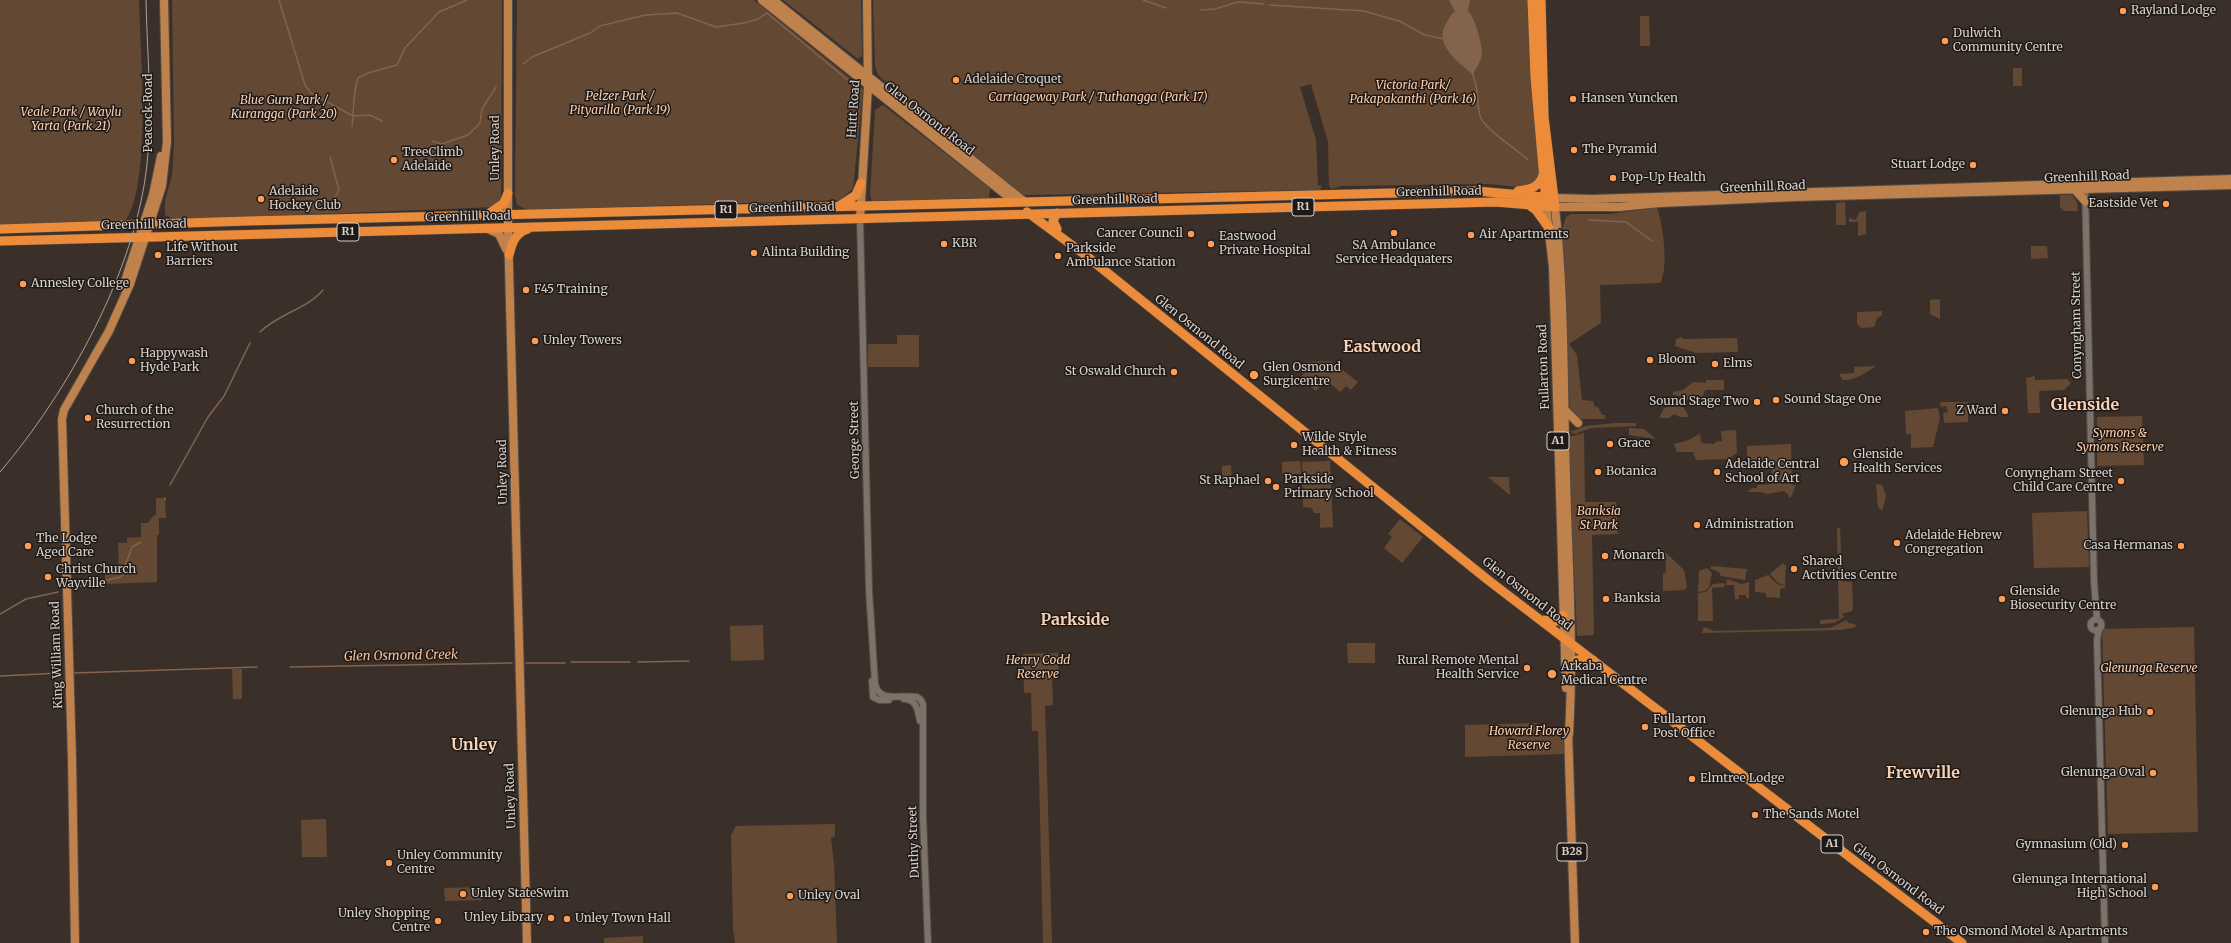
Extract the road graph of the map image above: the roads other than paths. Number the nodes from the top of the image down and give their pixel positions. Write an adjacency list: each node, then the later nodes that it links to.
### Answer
1 (159, 0): 50 (main road, Peacock Road)
2 (164, 0): 50 (main road, Peacock Road)
3 (508, 0): 19 (main road, Unley Road)
4 (762, 0): 10 (main road, Glen Osmond Road)
5 (773, 0): 9 (main road, Glen Osmond Road)
6 (866, 0): 9 (main road, Hutt Road)
7 (1532, 0): 11 (highway, Fullarton Road)
8 (1540, 0): 21 (highway, Fullarton Road)
9 (869, 76): 10 (main road, Hutt Road); 24 (main road, Glen Osmond Road)
10 (868, 87): 14 (main road, Hutt Road); 23 (main road, Glen Osmond Road)
11 (1543, 175): 20 (highway, R1); 21 (highway, Fullarton Road)
12 (2231, 179): 13 (main road, Greenhill Road)
13 (2111, 182): 16 (main road, Greenhill Road); 17 (main road)
14 (861, 183): 27 (main road, Hutt Road); 29 (highway)
15 (2231, 185): 17 (main road, Greenhill Road)
16 (2085, 186): 17 (main road, Greenhill Road); 18 (main road, Greenhill Road); 21 (main road, Greenhill Road); 22 (street, Conyngham Street)
17 (2123, 188)
18 (2075, 190): 22 (main road); 31 (main road, Greenhill Road)
19 (508, 193): 39 (highway); 40 (main road, Unley Road)
20 (1510, 193): 21 (highway, Greenhill Road); 24 (highway, Greenhill Road / R1)
21 (1550, 197): 30 (highway, Fullarton Road)
22 (2085, 201): 73 (street, Conyngham Street)
23 (1015, 202): 24 (highway, Greenhill Road / R1); 25 (highway, Greenhill Road / R1); 36 (highway, Glen Osmond Road)
24 (1025, 202): 37 (highway, Glen Osmond Road)
25 (917, 204): 27 (highway, Greenhill Road / R1); 42 (highway)
26 (1528, 205): 30 (highway, Greenhill Road / R1); 35 (highway, Greenhill Road / R1); 58 (highway)
27 (860, 206): 29 (highway, Greenhill Road / R1); 43 (main road, Hutt Road)
28 (822, 207): 29 (highway, Greenhill Road / R1); 32 (highway, Greenhill Road / R1); 45 (highway)
29 (837, 207)
30 (1551, 207): 31 (main road, Greenhill Road); 47 (main road, Fullarton Road / A1); 58 (main road, Fullarton Road / A1)
31 (1575, 209): 47 (main road)
32 (721, 210): 34 (highway, Greenhill Road / R1); 48 (highway)
33 (630, 212): 34 (highway, Greenhill Road / R1); 38 (highway, Greenhill Road / R1); 51 (highway)
34 (651, 212): 52 (highway)
35 (1057, 213): 37 (highway, Greenhill Road / R1); 61 (highway)
36 (1029, 214): 37 (highway, Greenhill Road / R1); 42 (highway, Greenhill Road / R1); 68 (highway, Glen Osmond Road)
37 (1039, 214): 61 (highway, Glen Osmond Road)
38 (545, 215): 40 (highway, Greenhill Road / R1); 53 (highway)
39 (484, 216): 40 (highway, Greenhill Road / R1); 41 (highway, Greenhill Road / R1)
40 (508, 216): 57 (main road, Unley Road)
41 (426, 217): 44 (highway, Greenhill Road / R1); 60 (highway)
42 (918, 217): 43 (highway, Greenhill Road / R1)
43 (860, 219): 45 (highway, Greenhill Road / R1); 78 (street, George Street)
44 (291, 220): 46 (highway, Greenhill Road / R1); 62 (highway)
45 (825, 220): 48 (highway, Greenhill Road / R1)
46 (247, 221): 49 (highway, Greenhill Road / R1); 63 (highway)
47 (1556, 221): 70 (main road, Fullarton Road / A1)
48 (722, 222): 52 (highway, Greenhill Road / R1)
49 (183, 223): 50 (highway, Greenhill Road / R1); 64 (highway)
50 (147, 224): 54 (highway, Greenhill Road / R1); 65 (main road, King William Road)
51 (637, 224): 52 (highway, Greenhill Road / R1); 53 (highway, Greenhill Road / R1)
52 (657, 224)
53 (552, 226): 55 (highway, Greenhill Road / R1)
54 (70, 227): 59 (highway, Greenhill Road / R1); 66 (highway)
55 (533, 227): 57 (highway, Greenhill Road / R1); 69 (highway)
56 (486, 228): 57 (highway, Greenhill Road / R1); 60 (highway, Greenhill Road / R1); 69 (main road)
57 (508, 228): 69 (main road, Unley Road)
58 (1549, 228): 72 (main road, Fullarton Road / A1)
59 (0, 229)
60 (458, 229): 62 (highway, Greenhill Road / R1)
61 (1057, 229): 68 (highway, Glen Osmond Road)
62 (298, 234): 63 (highway, Greenhill Road / R1)
63 (239, 235): 64 (highway, Greenhill Road / R1)
64 (193, 236): 65 (highway, Greenhill Road / R1)
65 (143, 237): 66 (highway, Greenhill Road / R1); 84 (main road, King William Road)
66 (77, 238): 67 (highway, Greenhill Road / R1)
67 (0, 241)
68 (1084, 254): 74 (highway, Glen Osmond Road)
69 (509, 255): 85 (main road, Unley Road)
70 (1564, 409): 71 (main road); 76 (main road, Fullarton Road / A1)
71 (1578, 423)
72 (1564, 615): 74 (highway); 76 (main road, Fullarton Road / A1)
73 (2095, 619): 75 (street); 75 (street)
74 (1541, 620): 76 (highway, Glen Osmond Road)
75 (2096, 630): 89 (street)
76 (1567, 641): 77 (highway, Glen Osmond Road / A1); 79 (main road, Fullarton Road / B28); 82 (main road, Fullarton Road / B28)
77 (1594, 660): 79 (highway); 88 (highway, Glen Osmond Road / A1)
78 (873, 661): 80 (street, George Street); 81 (street, George Street)
79 (1571, 668): 82 (main road, Fullarton Road / B28)
80 (921, 700): 83 (street, Duthy Street)
81 (915, 704): 83 (street, Duthy Street)
82 (1569, 734): 87 (main road, Fullarton Road / B28)
83 (922, 741): 86 (street, Duthy Street)
84 (75, 943)
85 (527, 943)
86 (928, 943)
87 (1575, 943)
88 (1962, 943)
89 (2106, 943)

